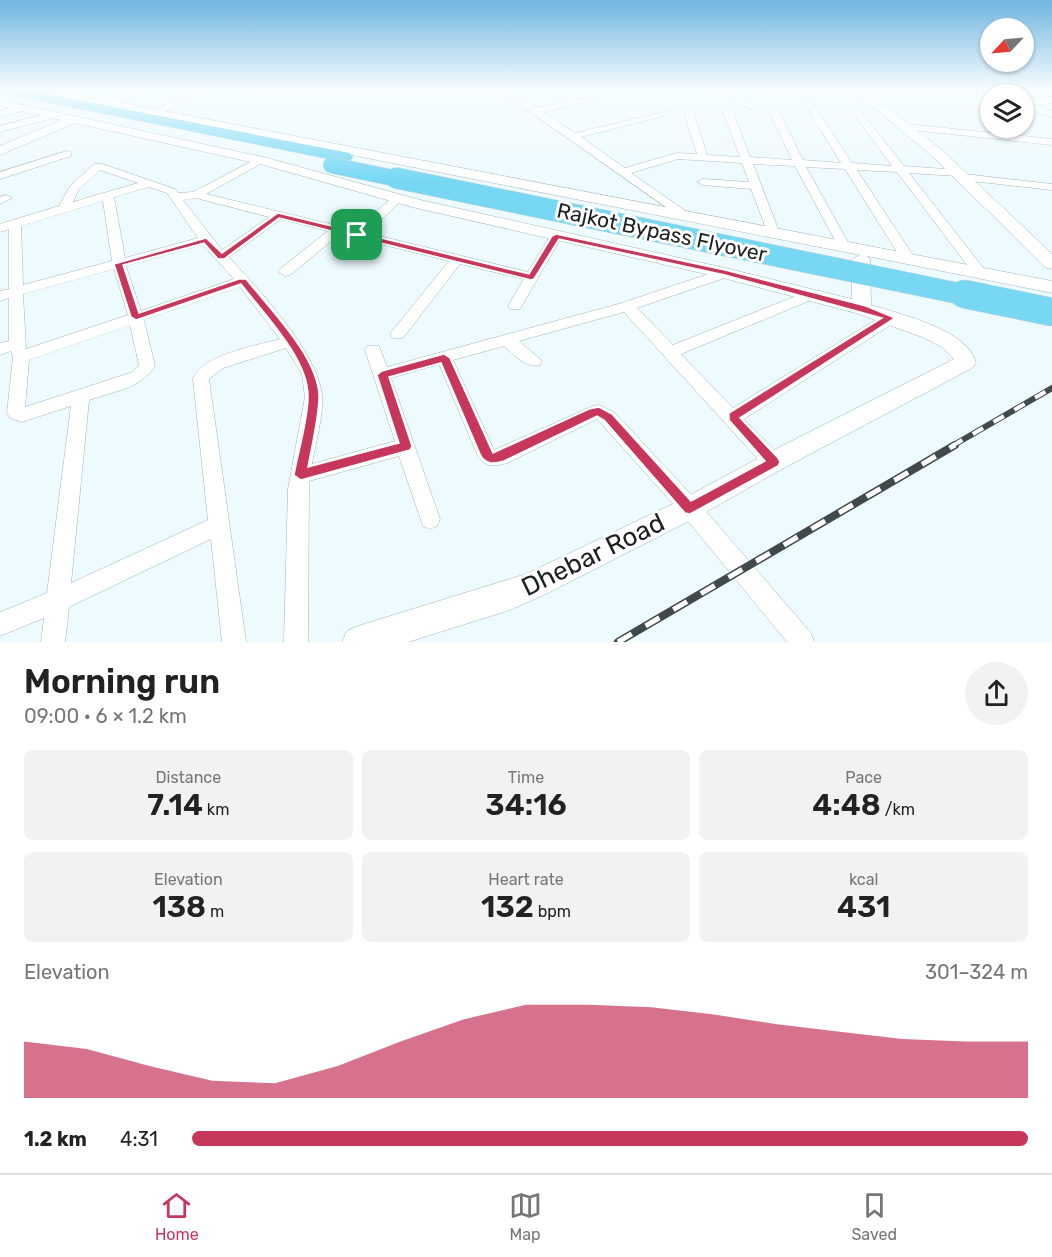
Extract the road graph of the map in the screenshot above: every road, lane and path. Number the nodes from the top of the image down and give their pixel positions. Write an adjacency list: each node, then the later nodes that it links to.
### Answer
1 (49, 120): 16 (street)
2 (59, 120): 21 (street)
3 (85, 120): 20 (street)
4 (126, 120): 20 (highway)
5 (168, 120): 17 (highway)
6 (184, 120): 17 (street)
7 (549, 120): 18 (street)
8 (637, 120): 18 (street)
9 (691, 120): 23 (street)
10 (731, 120): 24 (street)
11 (778, 120): 26 (street)
12 (820, 120): 27 (street)
13 (863, 120): 28 (street)
14 (897, 120): 15 (street)
15 (906, 127): 19 (street); 30 (street)
16 (0, 129)
17 (244, 134): 20 (highway)
18 (573, 136): 29 (street)
19 (1052, 142)
20 (273, 148): 25 (highway, Rajkot Bypass Flyover); 37 (street); 39 (street, Dhebar Road); 41 (street)
21 (0, 149)
22 (66, 154): 31 (street)
23 (703, 158): 24 (street); 29 (street)
24 (747, 160): 26 (street); 34 (street)
25 (337, 161): 65 (highway, Rajkot Bypass Flyover); 69 (highway, Rajkot Bypass Flyover, bridge)
26 (799, 164): 27 (street); 50 (street)
27 (850, 167): 28 (street); 53 (street)
28 (901, 170): 30 (street); 58 (street)
29 (623, 172): 41 (street)
30 (961, 175): 35 (street); 55 (street)
31 (0, 176)
32 (703, 182): 34 (street)
33 (147, 184): 36 (street); 38 (street); 40 (street)
34 (756, 186): 46 (street)
35 (1052, 187)
36 (108, 195): 40 (street); 54 (street)
37 (196, 195): 38 (street); 42 (street)
38 (176, 197): 49 (street)
39 (397, 199): 47 (street); 48 (street, Dhebar Road)
40 (64, 207): 43 (street)
41 (683, 215): 46 (street)
42 (278, 216): 45 (street); 51 (street)
43 (15, 222): 44 (street); 62 (street)
44 (0, 228)
45 (337, 230): 47 (street); 56 (street)
46 (774, 234): 50 (street)
47 (357, 235): 52 (street)
48 (556, 236): 57 (street, Dhebar Road); 59 (street)
49 (206, 240): 51 (street); 54 (street)
50 (851, 247): 53 (street); 68 (street)
51 (221, 257): 60 (street)
52 (457, 259): 59 (street); 72 (street)
53 (909, 260): 58 (street)
54 (119, 264): 62 (street); 70 (street)
55 (1052, 264)
56 (285, 272)
57 (725, 273): 63 (street, Dhebar Road); 67 (street)
58 (981, 274): 61 (street)
59 (531, 277): 66 (street)
60 (243, 281): 70 (street); 73 (street)
61 (1052, 287)
62 (17, 291): 64 (street); 77 (street)
63 (812, 295): 68 (street, Dhebar Road); 78 (street)
64 (0, 296)
65 (1052, 296)
66 (515, 306)
67 (627, 306): 74 (street); 78 (street)
68 (862, 308): 71 (street, Dhebar Road)
69 (1052, 312)
70 (136, 317): 77 (street); 82 (street)
71 (890, 318): 83 (street); 85 (street, Dhebar Road)
72 (398, 334)
73 (290, 341): 86 (street); 89 (street)
74 (508, 341): 79 (street); 80 (street)
75 (0, 349): 77 (street)
76 (373, 350): 81 (street)
77 (19, 351): 82 (street)
78 (670, 352): 83 (street)
79 (444, 358): 81 (street); 87 (street)
80 (534, 361)
81 (382, 375): 84 (street)
82 (81, 397): 90 (street)
83 (733, 417): 85 (street)
84 (406, 446): 86 (street); 88 (street)
85 (774, 462): 87 (street, Dhebar Road)
86 (301, 475): 94 (street)
87 (690, 508): 95 (street, Dhebar Road); 96 (street)
88 (430, 519)
89 (219, 525): 90 (street); 93 (street)
90 (57, 601): 91 (street); 92 (street)
91 (0, 624)
92 (53, 642)
93 (234, 642)
94 (296, 642)
95 (358, 642)
96 (802, 642)

